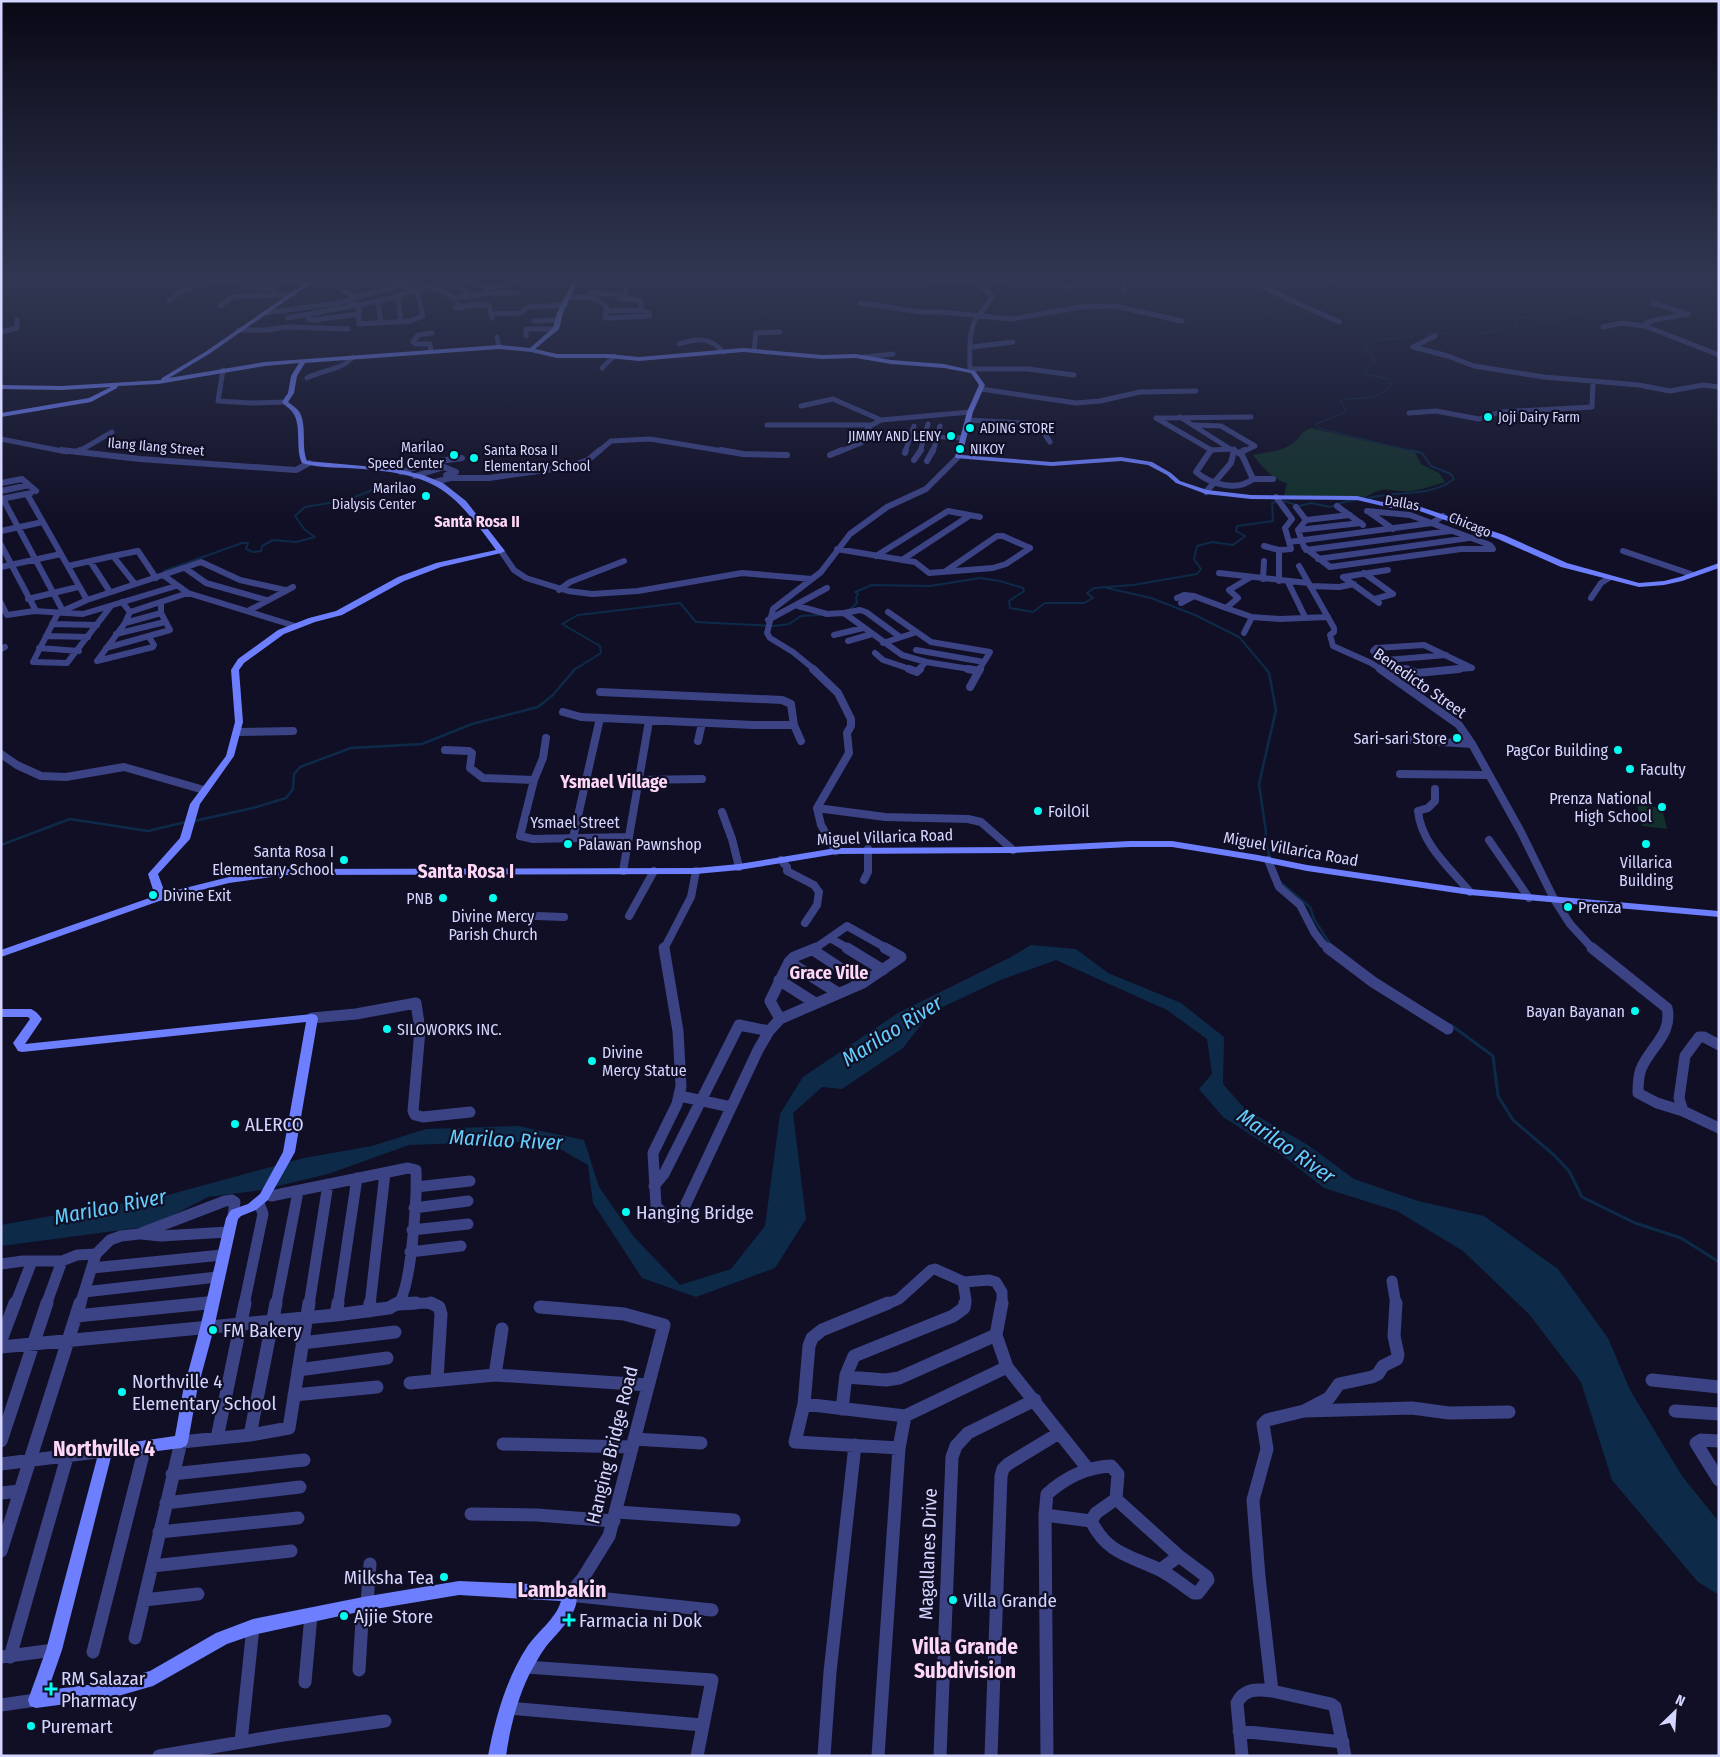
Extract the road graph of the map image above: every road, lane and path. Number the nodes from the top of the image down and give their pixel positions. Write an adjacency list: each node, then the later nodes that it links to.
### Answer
1 (193, 361): 13 (street)
2 (303, 361): 9 (street); 20 (street)
3 (350, 361): 12 (street)
4 (609, 361): 8 (street)
5 (897, 361): 10 (street)
6 (971, 361): 10 (street)
7 (1461, 361): 14 (street)
8 (602, 368)
9 (223, 370): 13 (street); 20 (street)
10 (971, 370): 11 (street); 18 (street)
11 (1074, 375)
12 (307, 378)
13 (158, 382): 15 (street)
14 (1593, 382): 17 (street); 23 (street)
15 (118, 385): 16 (street); 24 (street)
16 (1, 387)
17 (1719, 387)
18 (981, 389): 19 (street); 22 (street)
19 (1196, 392)
20 (285, 402): 53 (street)
21 (800, 406): 27 (street)
22 (970, 412): 27 (street); 28 (street)
23 (1409, 414)
24 (1, 415)
25 (1180, 417): 26 (street); 32 (street); 43 (street)
26 (1251, 417)
27 (881, 420): 31 (street)
28 (968, 420): 40 (street); 42 (street)
29 (928, 424): 38 (street)
30 (767, 425): 31 (street)
31 (872, 425): 48 (street)
32 (1195, 425): 44 (street); 44 (street)
33 (914, 426): 37 (street)
34 (940, 426): 39 (street)
35 (112, 432): 45 (street)
36 (892, 434): 37 (street)
37 (911, 435): 38 (street); 46 (street)
38 (926, 436): 39 (street); 51 (street)
39 (937, 436): 40 (street); 52 (street)
40 (963, 438): 49 (street)
41 (1, 439): 45 (street, Ilang Ilang Street)
42 (1050, 442)
43 (1211, 450): 44 (street); 60 (street)
44 (1236, 451): 57 (street); 60 (street)
45 (77, 453): 53 (street, Ilang Ilang Street)
46 (905, 453)
47 (787, 455): 59 (street)
48 (830, 455)
49 (958, 457): 64 (street); 91 (street)
50 (462, 458): 54 (street)
51 (914, 460)
52 (927, 461)
53 (308, 463): 54 (street)
54 (401, 472): 56 (street)
55 (446, 475): 56 (street)
56 (415, 476): 59 (street)
57 (1253, 479): 58 (street); 60 (street)
58 (1273, 479)
59 (435, 482): 94 (street)
60 (1214, 482): 64 (street)
61 (1, 483): 62 (street)
62 (29, 485): 63 (street); 65 (street)
63 (1, 491)
64 (1206, 492): 66 (street)
65 (27, 494): 67 (street); 76 (street)
66 (1276, 497): 73 (street); 88 (street)
67 (2, 499): 80 (street)
68 (1337, 506): 71 (street)
69 (1296, 507): 75 (street)
70 (1392, 513): 78 (street, Dallas); 79 (street); 81 (street, Dallas)
71 (1350, 515): 75 (street); 77 (street)
72 (969, 516): 74 (street); 98 (street); 101 (street)
73 (1443, 516): 78 (street); 118 (street)
74 (980, 517)
75 (1306, 520): 82 (street)
76 (43, 522): 80 (street); 96 (street)
77 (1361, 523): 82 (street); 85 (street)
78 (1432, 523): 79 (street); 83 (street, Chicago)
79 (1412, 526): 81 (street)
80 (19, 528): 84 (street); 100 (street)
81 (1393, 529): 85 (street)
82 (1298, 530): 87 (street)
83 (1451, 530): 86 (street, Chicago); 93 (street)
84 (1, 531)
85 (1373, 532): 87 (street)
86 (1469, 538): 99 (street); 99 (street, Chicago)
87 (1301, 540): 88 (street); 93 (street)
88 (1289, 542): 92 (street)
89 (1, 545): 105 (street)
90 (1264, 546): 92 (street)
91 (837, 549): 98 (street); 119 (street)
92 (1278, 550): 121 (street)
93 (1306, 550): 99 (street)
94 (501, 551): 130 (street); 160 (street)
95 (1624, 551): 115 (street)
96 (61, 554): 100 (street); 107 (street)
97 (113, 556): 102 (street); 116 (street); 123 (street)
98 (876, 556): 101 (street)
99 (1318, 559)
100 (35, 560): 105 (street); 133 (street)
101 (902, 560): 112 (street)
102 (90, 561): 107 (street); 131 (street)
103 (1264, 561): 120 (street)
104 (624, 562): 130 (street)
105 (10, 565): 109 (street); 136 (street)
106 (1719, 565): 115 (street)
107 (68, 566): 127 (street)
108 (1299, 566): 125 (street, Benedicto Street)
109 (1, 567)
110 (185, 568): 116 (street); 129 (street); 137 (street)
111 (1388, 570): 113 (street)
112 (944, 572): 112 (street)
113 (1364, 573): 124 (street); 124 (street)
114 (1218, 574): 117 (street)
115 (1691, 574): 118 (street)
116 (158, 576): 123 (street); 126 (street)
117 (1250, 577): 120 (street); 144 (street)
118 (1609, 578): 135 (street)
119 (812, 579): 130 (street); 158 (street)
120 (1263, 579): 121 (street)
121 (1279, 581): 122 (street)
122 (1288, 582): 125 (street); 153 (street)
123 (134, 583): 131 (street)
124 (1354, 584): 125 (street)
125 (1309, 585): 154 (street, Benedicto Street)
126 (176, 586): 132 (street); 139 (street)
127 (78, 587): 133 (street); 134 (street)
128 (828, 588): 143 (street)
129 (289, 589): 137 (street)
130 (559, 590)
131 (108, 591): 134 (street)
132 (188, 593): 140 (street); 146 (street)
133 (53, 594): 136 (street); 147 (street)
134 (86, 598): 147 (street)
135 (1591, 598)
136 (28, 599): 145 (street)
137 (266, 600): 146 (street)
138 (1179, 600): 144 (street)
139 (122, 602): 142 (street); 148 (street)
140 (161, 602): 148 (street); 150 (street)
141 (1, 603): 145 (street)
142 (111, 606): 147 (street); 159 (street)
143 (798, 606): 151 (street); 158 (street)
144 (1226, 608): 152 (street)
145 (36, 611): 147 (street)
146 (248, 611): 160 (street)
147 (61, 612): 157 (street)
148 (130, 612): 155 (street)
149 (888, 612): 162 (street)
150 (161, 613): 155 (street); 156 (street)
151 (841, 614): 161 (street); 170 (street)
152 (1252, 617): 153 (street); 165 (street)
153 (1305, 617): 154 (street)
154 (1328, 617): 184 (street, Benedicto Street)
155 (125, 622): 163 (street)
156 (164, 622): 163 (street); 169 (street)
157 (52, 624): 159 (street); 166 (street)
158 (768, 624): 209 (street)
159 (96, 625): 168 (street)
160 (294, 626): 194 (street)
161 (863, 628): 164 (street); 167 (street)
162 (917, 632): 170 (street); 172 (street)
163 (116, 634): 175 (street)
164 (872, 634): 171 (street); 173 (street)
165 (1244, 634)
166 (46, 636): 168 (street); 174 (street)
167 (834, 636)
168 (88, 637): 177 (street)
169 (149, 637): 175 (street); 175 (street)
170 (900, 638): 173 (street)
171 (848, 641)
172 (931, 642): 176 (street); 183 (street)
173 (883, 643): 179 (street)
174 (39, 648): 177 (street); 177 (street)
175 (106, 648)
176 (916, 650): 179 (street); 183 (street)
177 (79, 651)
178 (875, 653): 182 (street)
179 (902, 655): 182 (street)
180 (1447, 655): 181 (street); 181 (street); 181 (street)
181 (1382, 661): 184 (street)
182 (926, 662): 185 (street)
183 (984, 662): 185 (street)
184 (1371, 663): 199 (street, Benedicto Street)
185 (979, 671): 186 (street)
186 (970, 687)
187 (600, 692): 192 (street)
188 (563, 712): 189 (street)
189 (600, 718): 190 (street); 212 (street)
190 (650, 721): 191 (street); 206 (street)
191 (702, 722): 192 (street); 197 (street)
192 (794, 725): 198 (street)
193 (293, 731): 194 (street)
194 (238, 732): 208 (street)
195 (546, 738): 205 (street)
196 (1392, 739): 199 (street)
197 (698, 741)
198 (801, 741)
199 (1472, 744): 203 (street, Benedicto Street)
200 (445, 750): 205 (street)
201 (1, 754): 208 (street)
202 (1400, 774): 203 (street)
203 (1489, 775): 227 (street, Benedicto Street)
204 (702, 779): 206 (street)
205 (534, 780): 212 (street, Ysmael Street)
206 (639, 780): 211 (street)
207 (1435, 789): 224 (street)
208 (204, 790): 225 (street)
209 (817, 808): 215 (street); 216 (street)
210 (722, 812): 219 (street)
211 (628, 837): 212 (street, Ysmael Street); 221 (street)
212 (573, 838)
213 (1489, 840): 226 (street)
214 (868, 849): 215 (street, Miguel Villarica Road); 216 (street, Miguel Villarica Road); 223 (street)
215 (1012, 850): 218 (street, Miguel Villarica Road)
216 (836, 851): 217 (street, Miguel Villarica Road)
217 (781, 860): 219 (street, Miguel Villarica Road); 232 (street)
218 (1268, 860): 224 (street, Miguel Villarica Road); 245 (street)
219 (739, 867): 222 (street, Miguel Villarica Road)
220 (654, 870): 221 (street, Miguel Villarica Road); 222 (street, Miguel Villarica Road); 230 (street)
221 (623, 871): 225 (street, Miguel Villarica Road)
222 (696, 871): 248 (street)
223 (864, 880)
224 (1470, 892): 226 (street, Miguel Villarica Road)
225 (161, 898): 235 (street, Miguel Villarica Road)
226 (1529, 898): 227 (street, Miguel Villarica Road)
227 (1554, 900): 228 (street, Miguel Villarica Road); 251 (street, Benedicto Street)
228 (1719, 914)
229 (508, 916): 231 (street)
230 (629, 916)
231 (564, 917)
232 (804, 923)
233 (830, 938): 234 (street); 237 (street); 237 (street)
234 (813, 950): 236 (street); 239 (street)
235 (1, 954)
236 (789, 962): 238 (street); 240 (street)
237 (882, 970): 239 (street)
238 (779, 980): 241 (street); 244 (street)
239 (863, 983): 240 (street)
240 (838, 993): 241 (street)
241 (815, 1003): 244 (street)
242 (1, 1013): 243 (street)
243 (312, 1018): 252 (street); 261 (street)
244 (780, 1019): 246 (street)
245 (1448, 1029)
246 (769, 1031): 249 (street); 250 (street)
247 (1719, 1045): 251 (street)
248 (680, 1096): 249 (street); 258 (street)
249 (701, 1100): 250 (street); 258 (street)
250 (731, 1107): 258 (street)
251 (1684, 1111): 253 (street, Benedicto Street)
252 (470, 1112)
253 (1719, 1128)
254 (385, 1173): 255 (street); 259 (street); 284 (street)
255 (357, 1178): 257 (street); 286 (street)
256 (470, 1181): 259 (street)
257 (328, 1184): 260 (street); 287 (street)
258 (654, 1186)
259 (416, 1187): 263 (street)
260 (298, 1192): 261 (street); 288 (street)
261 (265, 1197): 264 (street); 289 (street)
262 (468, 1201): 263 (street)
263 (414, 1208): 266 (street)
264 (233, 1215): 267 (street); 268 (street)
265 (468, 1224): 266 (street)
266 (412, 1230): 270 (street)
267 (228, 1232): 268 (street); 272 (street)
268 (139, 1234): 271 (street)
269 (461, 1246): 270 (street)
270 (410, 1252): 282 (street)
271 (96, 1254): 274 (street); 276 (street)
272 (222, 1255): 276 (street); 277 (street)
273 (32, 1261): 274 (street); 275 (street); 294 (street)
274 (62, 1261): 297 (street)
275 (1, 1264)
276 (92, 1268): 280 (street)
277 (217, 1278): 280 (street); 281 (street)
278 (1392, 1281): 314 (street)
279 (963, 1282): 293 (street); 303 (street); 312 (street)
280 (84, 1292): 285 (street)
281 (212, 1303): 285 (street); 290 (street)
282 (398, 1304): 284 (street); 304 (street)
283 (540, 1307): 307 (street, Hanging Bridge Road)
284 (369, 1312): 286 (street)
285 (76, 1316): 295 (street)
286 (336, 1316): 287 (street)
287 (306, 1318): 288 (street); 296 (street)
288 (272, 1321): 289 (street); 320 (street)
289 (240, 1324): 290 (street); 321 (street)
290 (207, 1328): 295 (street); 324 (street)
291 (502, 1329): 302 (street)
292 (395, 1332): 296 (street)
293 (996, 1335): 300 (street); 303 (street)
294 (1, 1340)
295 (68, 1342): 297 (street); 334 (street)
296 (302, 1343): 301 (street)
297 (32, 1344): 298 (street); 322 (street)
298 (1, 1347)
299 (387, 1358): 301 (street)
300 (1007, 1367): 311 (street); 318 (street)
301 (298, 1370): 310 (street)
302 (495, 1375): 304 (street); 307 (street)
303 (846, 1377): 313 (street)
304 (437, 1380): 306 (street)
305 (1652, 1380): 309 (street)
306 (410, 1383)
307 (648, 1384): 325 (street, Hanging Bridge Road)
308 (377, 1387): 310 (street)
309 (1719, 1387)
310 (294, 1395): 320 (street)
311 (1035, 1400): 319 (street); 387 (street, Magallanes Drive)
312 (804, 1404): 313 (street); 328 (street)
313 (842, 1408): 318 (street)
314 (1304, 1410): 316 (street); 373 (street)
315 (1675, 1411): 317 (street)
316 (1509, 1412)
317 (1719, 1414)
318 (905, 1416): 330 (street)
319 (1059, 1433): 337 (street); 388 (street)
320 (250, 1435): 321 (street)
321 (217, 1438): 324 (street)
322 (1, 1440)
323 (1719, 1441): 336 (street)
324 (181, 1442): 329 (street); 338 (street)
325 (633, 1443): 326 (street); 327 (street); 347 (street, Hanging Bridge Road)
326 (701, 1443)
327 (503, 1444)
328 (855, 1446): 330 (street); 385 (street)
329 (145, 1447): 331 (street); 368 (street)
330 (899, 1448): 386 (street)
331 (105, 1452): 332 (street); 367 (street)
332 (67, 1457): 334 (street); 369 (street)
333 (304, 1460): 338 (street)
334 (30, 1461): 335 (street); 341 (street)
335 (1, 1464)
336 (1715, 1468): 339 (street)
337 (1088, 1469): 343 (street); 346 (street)
338 (172, 1474): 344 (street)
339 (1719, 1480)
340 (300, 1487): 344 (street)
341 (20, 1491): 342 (street); 349 (street)
342 (1, 1493)
343 (1116, 1499): 351 (street); 355 (street)
344 (166, 1503): 352 (street)
345 (471, 1514): 347 (street)
346 (1045, 1515): 351 (street); 389 (street)
347 (616, 1517): 350 (street); 360 (street, Hanging Bridge Road)
348 (298, 1518): 352 (street)
349 (6, 1520): 353 (street)
350 (734, 1520)
351 (1091, 1521): 358 (street)
352 (159, 1532): 357 (street)
353 (1, 1551)
354 (291, 1551): 357 (street)
355 (1179, 1556): 358 (street); 358 (street)
356 (370, 1564): 362 (street)
357 (152, 1566): 361 (street)
358 (1160, 1570)
359 (198, 1594): 361 (street)
360 (569, 1595): 362 (street); 363 (street); 370 (street, Hanging Bridge Road)
361 (144, 1600): 366 (street)
362 (365, 1604): 364 (street); 371 (street)
363 (712, 1610)
364 (311, 1615): 365 (street); 372 (street)
365 (253, 1628): 374 (street); 380 (street)
366 (135, 1638)
367 (54, 1650): 369 (street); 374 (street)
368 (93, 1652)
369 (6, 1657)
370 (526, 1667): 376 (street, Hanging Bridge Road); 378 (street)
371 (359, 1670)
372 (304, 1682)
373 (1272, 1691): 379 (street); 381 (street)
374 (36, 1700): 375 (street)
375 (1, 1705)
376 (508, 1708): 378 (street); 383 (street, Hanging Bridge Road)
377 (385, 1721): 380 (street)
378 (702, 1725): 384 (street)
379 (1239, 1732): 381 (street); 390 (street)
380 (241, 1742): 382 (street)
381 (1344, 1749)
382 (159, 1756)
383 (497, 1756)
384 (697, 1756)
385 (824, 1756)
386 (878, 1756)
387 (940, 1756)
388 (991, 1756)
389 (1047, 1756)
390 (1242, 1756)

